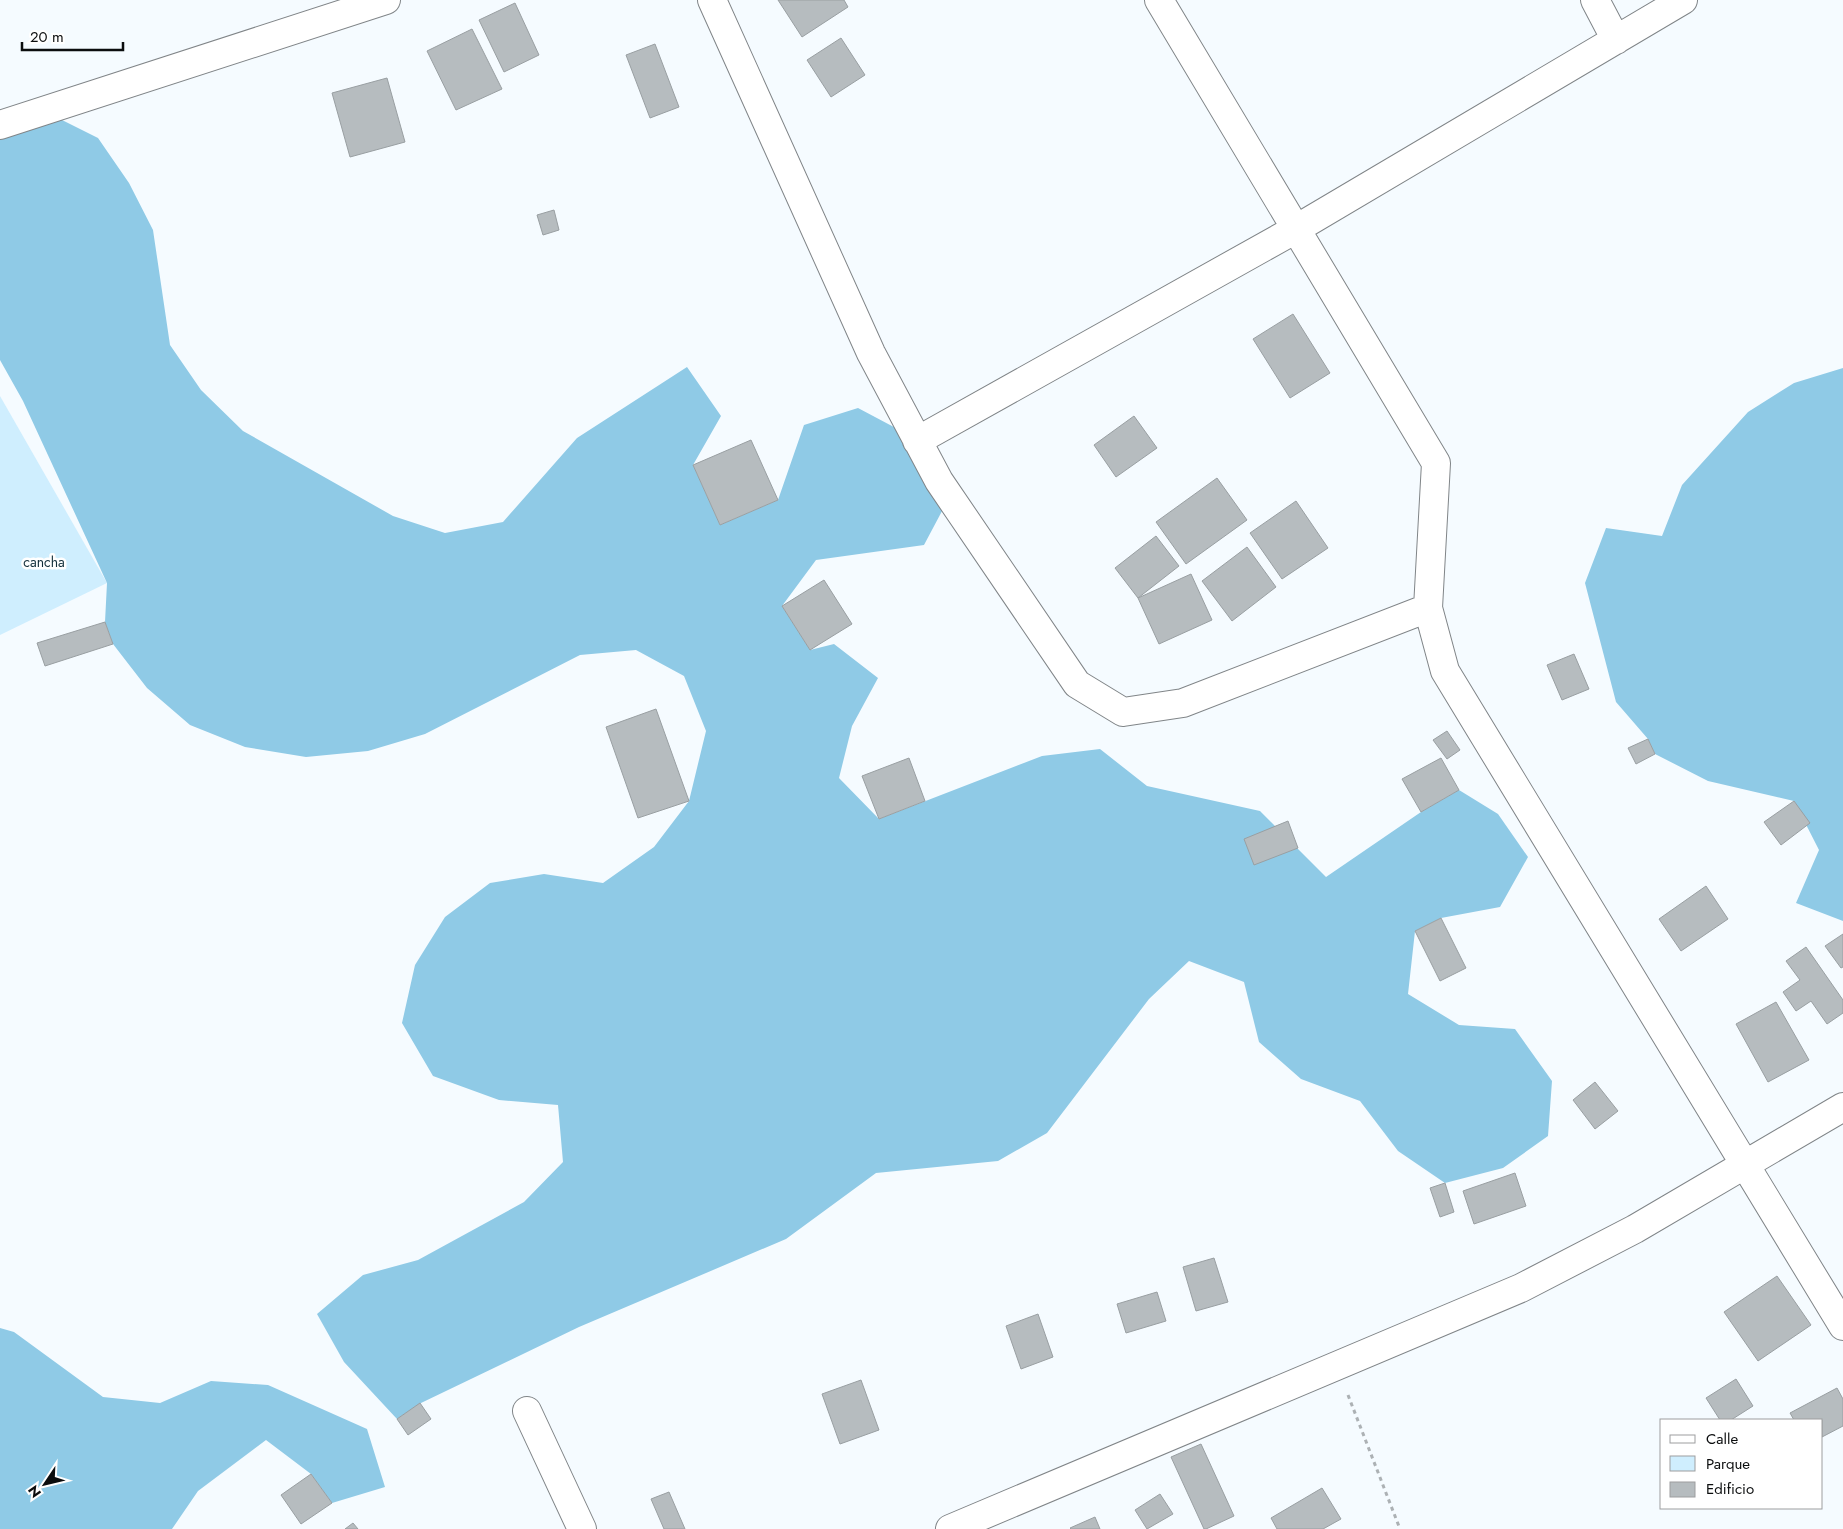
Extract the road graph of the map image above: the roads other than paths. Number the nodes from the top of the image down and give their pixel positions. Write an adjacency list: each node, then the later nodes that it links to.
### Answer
1 (386, 0): 7 (street)
2 (712, 0): 9 (street)
3 (1159, 0): 8 (street)
4 (1595, 0): 6 (street)
5 (1683, 0): 6 (street)
6 (1616, 40): 8 (street)
7 (0, 125)
8 (1296, 229): 9 (street); 10 (street)
9 (918, 440): 10 (street)
10 (1428, 608): 12 (street)
11 (1843, 1107): 12 (street)
12 (1745, 1164): 13 (street); 15 (street)
13 (1843, 1326)
14 (527, 1412): 16 (street)
15 (980, 1523): 17 (street)
16 (582, 1529)
17 (950, 1529)

